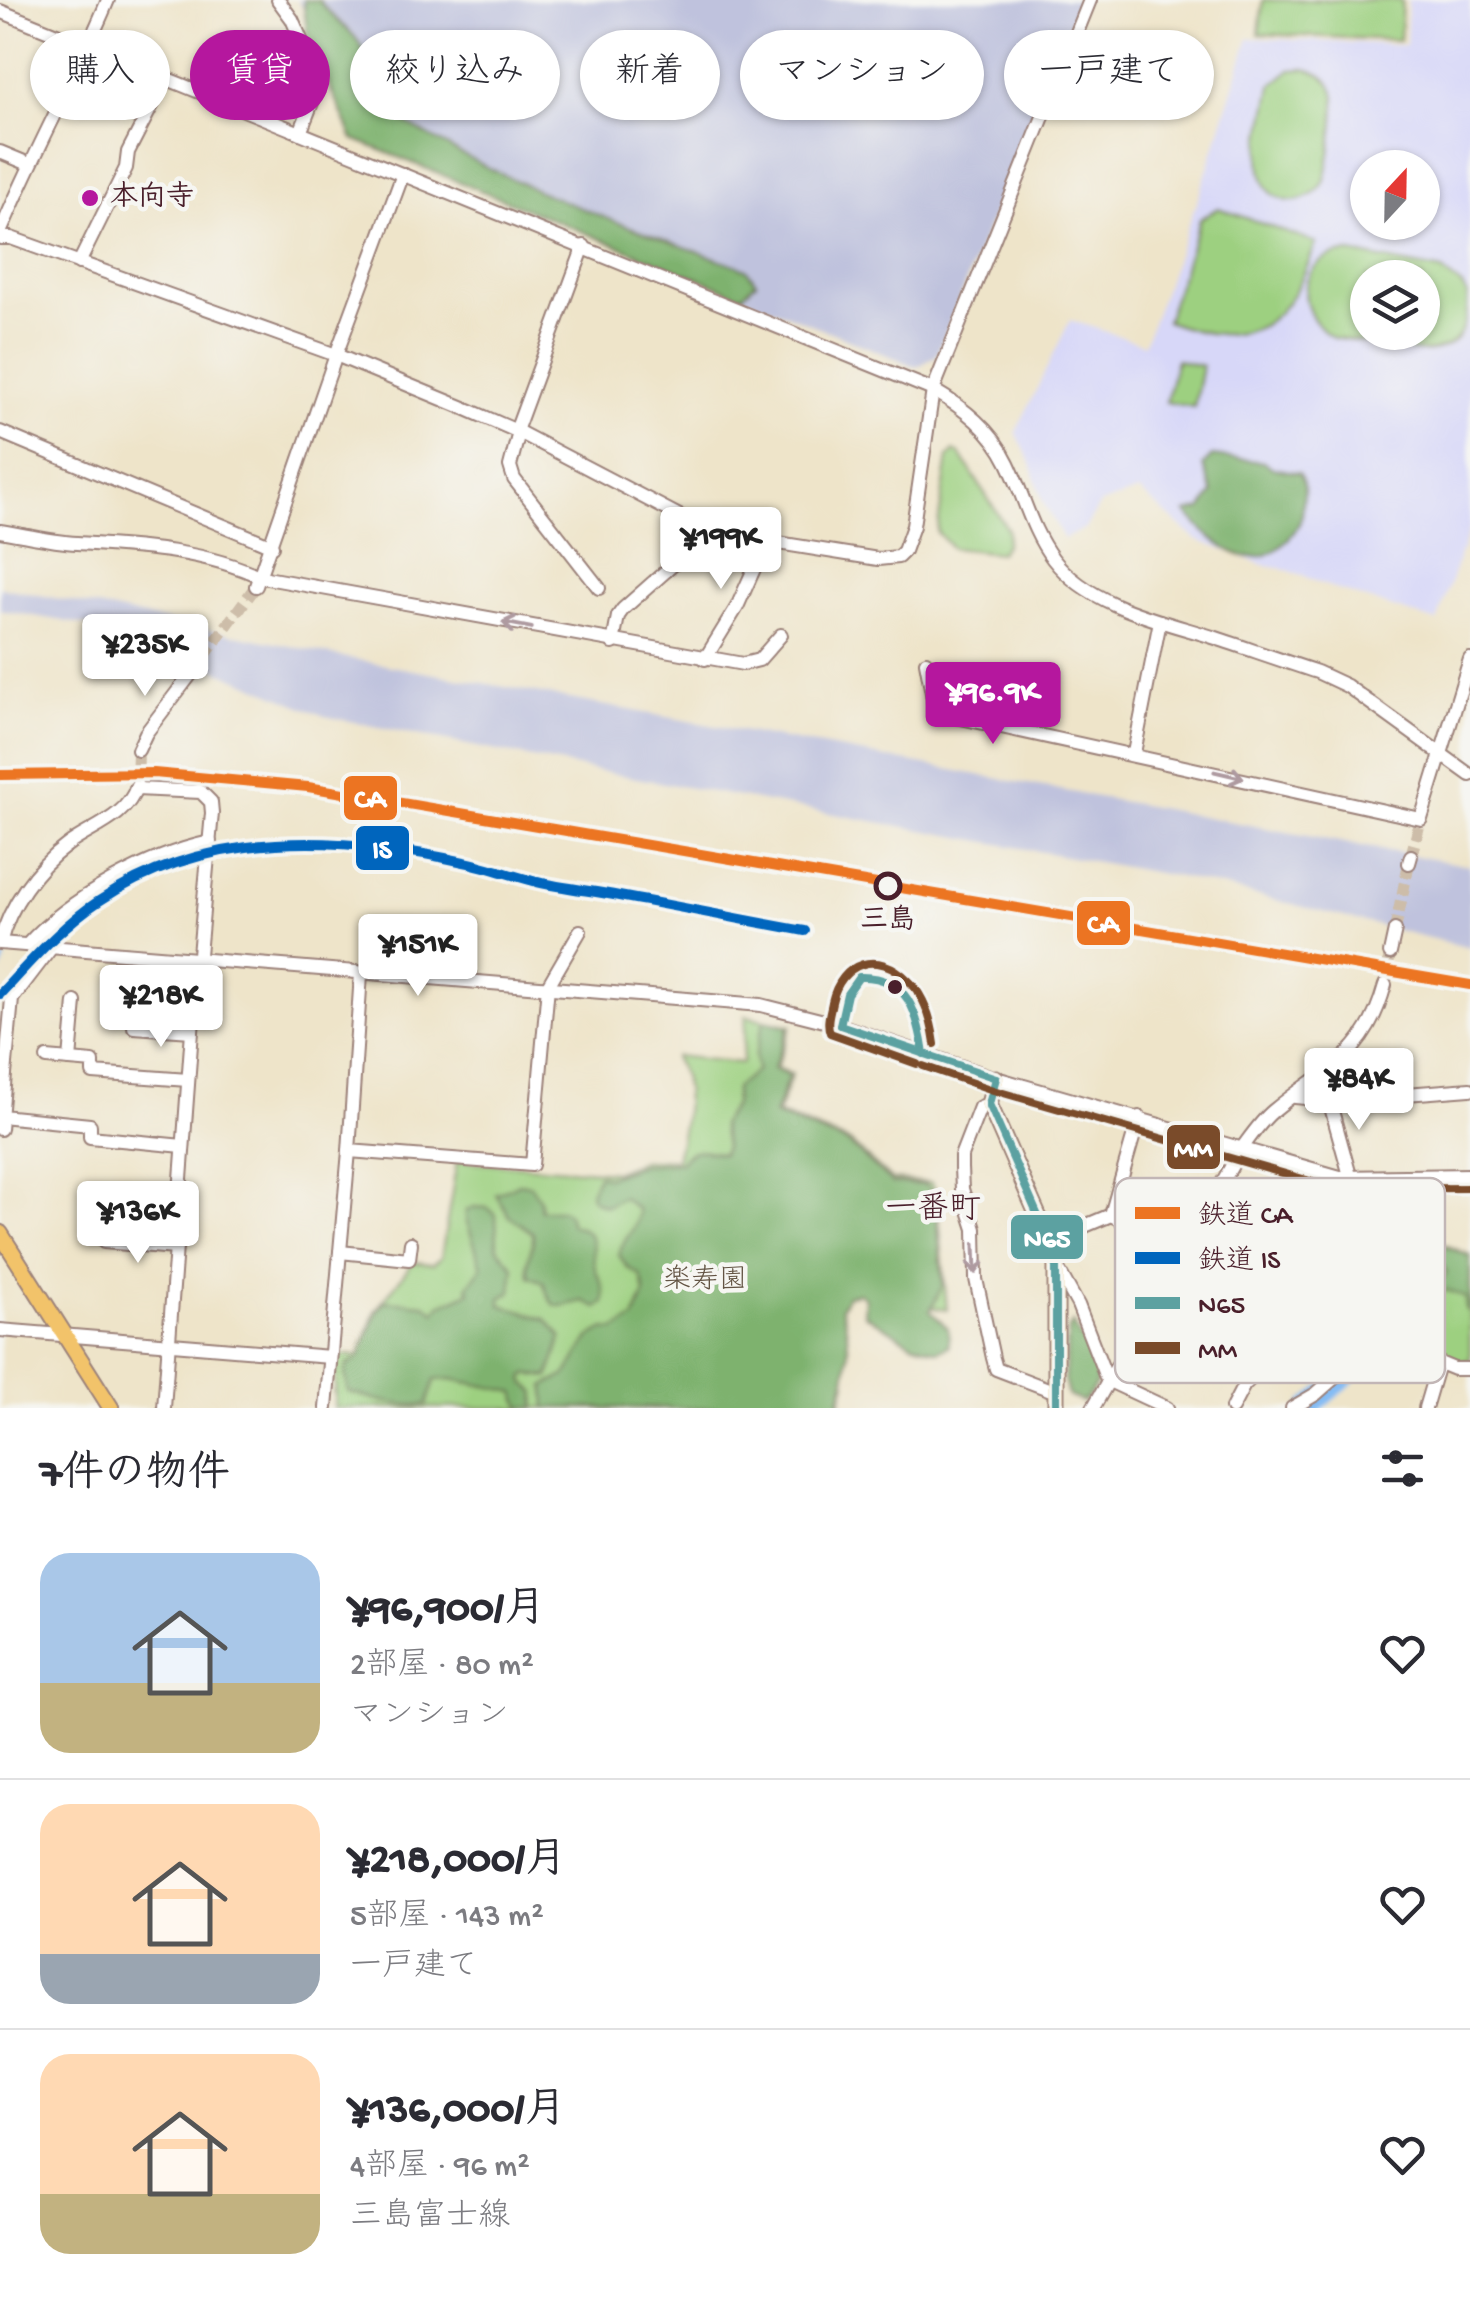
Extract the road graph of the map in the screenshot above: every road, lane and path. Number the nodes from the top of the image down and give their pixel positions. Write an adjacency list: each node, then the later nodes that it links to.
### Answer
1 (108, 0): 6 (street)
2 (278, 0): 10 (street)
3 (1090, 0): 18 (street)
4 (0, 11): 5 (street)
5 (45, 30)
6 (96, 30)
7 (170, 80): 10 (street)
8 (51, 120): 12 (street)
9 (144, 120): 16 (street)
10 (300, 133): 13 (street)
11 (0, 152): 12 (street)
12 (29, 164): 14 (street)
13 (403, 174): 15 (street); 17 (street)
14 (0, 235): 16 (street)
15 (584, 246): 18 (street); 19 (street)
16 (79, 264): 17 (street)
17 (336, 355): 19 (street); 24 (street)
18 (933, 390): 23 (street); 27 (street)
19 (518, 431): 22 (street); 26 (street)
20 (0, 432): 24 (street)
21 (0, 531): 25 (street)
22 (710, 532): 23 (street); 29 (street)
23 (766, 542): 30 (street)
24 (272, 546): 25 (street)
25 (258, 582): 29 (street, one-way to 25)
26 (599, 588)
27 (1160, 620): 35 (street); 36 (street)
28 (781, 635): 30 (street)
29 (612, 643): 30 (street)
30 (705, 659)
31 (1470, 659): 36 (street)
32 (926, 662): 35 (street)
33 (194, 670): 34 (street)
34 (138, 750)
35 (1134, 753): 36 (street, one-way to 36)
36 (1441, 753): 37 (street)
37 (1470, 775)
38 (210, 842): 41 (street); 42 (street); 45 (street)
39 (1395, 930): 44 (street)
40 (580, 932): 48 (street)
41 (0, 943): 42 (street)
42 (28, 945): 43 (street)
43 (51, 948): 45 (street); 60 (street)
44 (1390, 953)
45 (198, 960): 46 (street); 51 (street)
46 (360, 974): 48 (street); 65 (street)
47 (1384, 985): 57 (street)
48 (548, 986): 54 (street); 65 (street)
49 (75, 1002): 53 (street)
50 (134, 1027): 51 (street)
51 (192, 1030): 55 (street)
52 (48, 1058): 53 (street)
53 (70, 1060): 55 (street)
54 (996, 1078): 59 (main road); 61 (street)
55 (188, 1080): 63 (street)
56 (1470, 1089): 58 (street)
57 (1295, 1097): 58 (street); 64 (street)
58 (1329, 1100): 69 (street)
59 (988, 1104): 74 (main road); 91 (street, one-way to 91)
60 (1, 1116): 62 (street); 63 (street)
61 (1139, 1118): 64 (street); 67 (street)
62 (0, 1129)
63 (183, 1146): 77 (street)
64 (1242, 1148): 68 (street); 69 (street)
65 (349, 1150): 78 (street)
66 (1470, 1175): 69 (street)
67 (1122, 1178)
68 (1224, 1178)
69 (1346, 1178)
70 (1115, 1202): 71 (street)
71 (1111, 1216): 72 (street); 74 (street)
72 (1115, 1218)
73 (0, 1232): 81 (main road)
74 (1048, 1241): 79 (main road)
75 (104, 1242): 77 (street)
76 (411, 1243): 78 (street)
77 (176, 1248): 82 (street)
78 (340, 1252): 83 (street)
79 (1056, 1264): 87 (street); 91 (main road)
80 (0, 1330): 81 (street)
81 (63, 1335): 82 (street); 92 (main road)
82 (170, 1342): 83 (street); 93 (street)
83 (330, 1358): 94 (street)
84 (1115, 1366): 87 (street)
85 (1445, 1366): 86 (street)
86 (1470, 1368)
87 (1107, 1380): 95 (street); 96 (street)
88 (1246, 1383): 97 (street)
89 (1327, 1383): 98 (street)
90 (1432, 1383): 99 (street)
91 (1056, 1400)
92 (110, 1408)
93 (164, 1408)
94 (326, 1408)
95 (1093, 1408)
96 (1168, 1408)
97 (1232, 1408)
98 (1292, 1408)
99 (1425, 1408)

